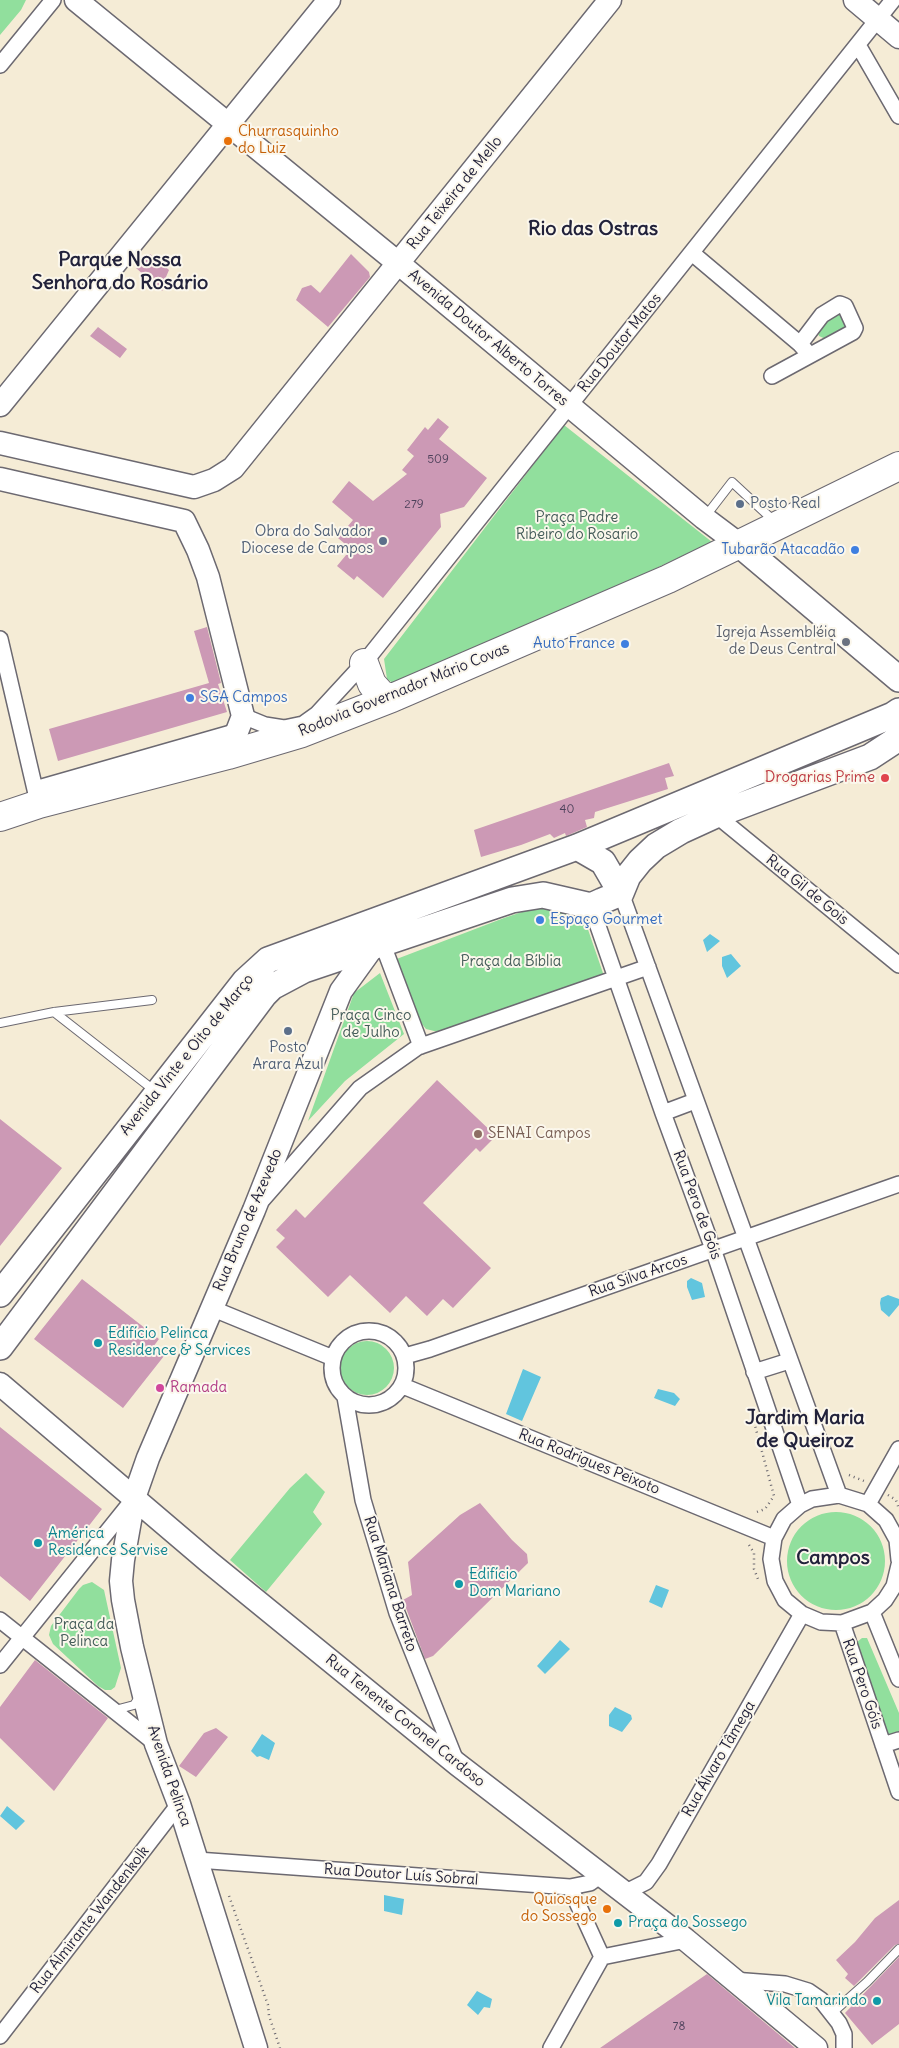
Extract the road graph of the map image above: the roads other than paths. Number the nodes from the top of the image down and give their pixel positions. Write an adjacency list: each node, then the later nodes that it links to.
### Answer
1 (53, 0): 10 (street)
2 (76, 0): 12 (main road, Avenida Doutor Alberto Torres)
3 (329, 0): 12 (main road)
4 (610, 0): 14 (main road, Rua Teixeira de Mello)
5 (855, 0): 7 (main road)
6 (893, 0): 7 (street, Rua Doutor Matos)
7 (877, 11): 8 (main road); 9 (street, Rua Doutor Matos)
8 (899, 36)
9 (858, 45): 11 (street); 13 (street, Rua Doutor Matos)
10 (0, 65)
11 (899, 116)
12 (228, 126): 14 (main road, Avenida Doutor Alberto Torres); 16 (main road)
13 (692, 253): 15 (street); 17 (street, Rua Doutor Matos)
14 (398, 263): 17 (main road, Avenida Doutor Alberto Torres); 21 (main road, Rua Teixeira de Mello)
15 (772, 376)
16 (0, 405)
17 (570, 406): 22 (main road, Avenida Doutor Alberto Torres); 27 (street, Rua Doutor Matos)
18 (0, 443): 21 (main road)
19 (899, 466): 24 (highway, Rodovia Governador Mário Covas)
20 (0, 479): 23 (main road)
21 (194, 488): 23 (main road)
22 (704, 518): 24 (lane); 25 (main road, Avenida Doutor Alberto Torres)
23 (184, 521): 31 (main road)
24 (779, 526): 25 (highway, Rodovia Governador Mário Covas)
25 (740, 545): 28 (main road, Avenida Doutor Alberto Torres); 29 (highway, Rodovia Governador Mário Covas)
26 (0, 639): 33 (street)
27 (364, 663): 29 (highway); 31 (street, Rua Doutor Matos)
28 (897, 673)
29 (392, 698): 31 (highway, Rodovia Governador Mário Covas)
30 (899, 711): 36 (main road, Avenida Vinte e Oito de Março)
31 (236, 734): 33 (highway, Rodovia Governador Mário Covas)
32 (899, 738): 34 (main road)
33 (37, 797): 35 (highway, Rodovia Governador Mário Covas)
34 (716, 815): 37 (main road); 40 (street, Rua Gil de Gois)
35 (0, 817)
36 (577, 847): 37 (main road); 44 (main road, Avenida Vinte e Oito de Março)
37 (621, 893): 38 (main road); 41 (street)
38 (591, 906): 39 (main road, Avenida Vinte e Oito de Março); 42 (street, Rua Pero de Góis)
39 (378, 947): 47 (street); 48 (main road, Avenida Vinte e Oito de Março); 53 (main road, Rua Bruno de Azevedo)
40 (899, 965)
41 (648, 967): 42 (street); 50 (street)
42 (617, 978): 47 (street); 51 (street, Rua Pero de Góis)
43 (152, 1000): 45 (lane)
44 (228, 1001): 48 (main road); 49 (main road, Avenida Vinte e Oito de Março)
45 (54, 1012): 46 (lane); 49 (lane)
46 (0, 1023)
47 (421, 1046): 53 (street)
48 (221, 1053): 58 (main road, Avenida Vinte e Oito de Março)
49 (156, 1092): 56 (main road, Avenida Vinte e Oito de Março)
50 (695, 1101): 51 (street); 54 (street)
51 (663, 1114): 55 (street, Rua Pero de Góis)
52 (899, 1184): 54 (street, Rua Silva Arcos)
53 (254, 1210): 57 (main road, Rua Bruno de Azevedo)
54 (747, 1238): 55 (street, Rua Silva Arcos); 61 (street)
55 (713, 1249): 59 (street, Rua Silva Arcos); 62 (street, Rua Pero de Góis)
56 (0, 1294)
57 (211, 1308): 60 (street); 68 (main road, Rua Bruno de Azevedo)
58 (0, 1347)
59 (405, 1356): 60 (street); 64 (street)
60 (333, 1358): 65 (street)
61 (789, 1361): 62 (street); 67 (street)
62 (754, 1372): 70 (street, Rua Pero de Góis)
63 (0, 1384): 68 (main road, Rua Tenente Coronel Cardoso)
64 (403, 1386): 65 (street); 71 (street, Rua Rodrigues Peixoto)
65 (345, 1397): 87 (street, Rua Mariana Barreto)
66 (899, 1450): 69 (street)
67 (839, 1495): 69 (street); 70 (street)
68 (134, 1498): 79 (street); 82 (main road, Avenida Pelinca); 87 (main road, Rua Tenente Coronel Cardoso)
69 (868, 1504): 72 (street)
70 (800, 1505): 71 (street)
71 (774, 1538): 76 (street)
72 (899, 1560)
73 (899, 1565): 74 (street)
74 (896, 1587): 75 (street)
75 (872, 1612): 78 (street); 81 (street)
76 (802, 1614): 78 (street); 93 (street, Rua Álvaro Tâmega)
77 (0, 1620): 79 (street)
78 (842, 1623): 86 (street, Rua Pero Góis)
79 (22, 1636): 80 (street); 83 (street)
80 (0, 1666)
81 (899, 1679)
82 (142, 1692): 83 (lane); 85 (main road, Avenida Pelinca)
83 (113, 1710): 85 (street)
84 (899, 1740): 86 (street, Rua Pero Góis)
85 (156, 1744): 89 (main road, Avenida Pelinca)
86 (883, 1745): 88 (street, Rua Pero Góis)
87 (457, 1764): 91 (main road, Rua Tenente Coronel Cardoso)
88 (899, 1792)
89 (179, 1804): 90 (main road, Avenida Pelinca); 99 (street, Rua Almirante Wandenkolk)
90 (207, 1861): 92 (street, Rua Doutor Luís Sobral); 100 (main road, Avenida Pelinca)
91 (601, 1874): 92 (street, Rua Doutor Luís Sobral); 93 (main road, Rua Tenente Coronel Cardoso)
92 (570, 1887): 96 (street)
93 (624, 1893): 94 (main road, Rua Tenente Coronel Cardoso)
94 (686, 1940): 96 (street); 97 (main road, Rua Tenente Coronel Cardoso)
95 (899, 1949): 98 (lane)
96 (602, 1957): 101 (street)
97 (733, 1980): 98 (street); 102 (main road, Rua Tenente Coronel Cardoso)
98 (832, 2014): 103 (street)
99 (0, 2036)
100 (256, 2048)
101 (551, 2048)
102 (816, 2048)
103 (844, 2048)

